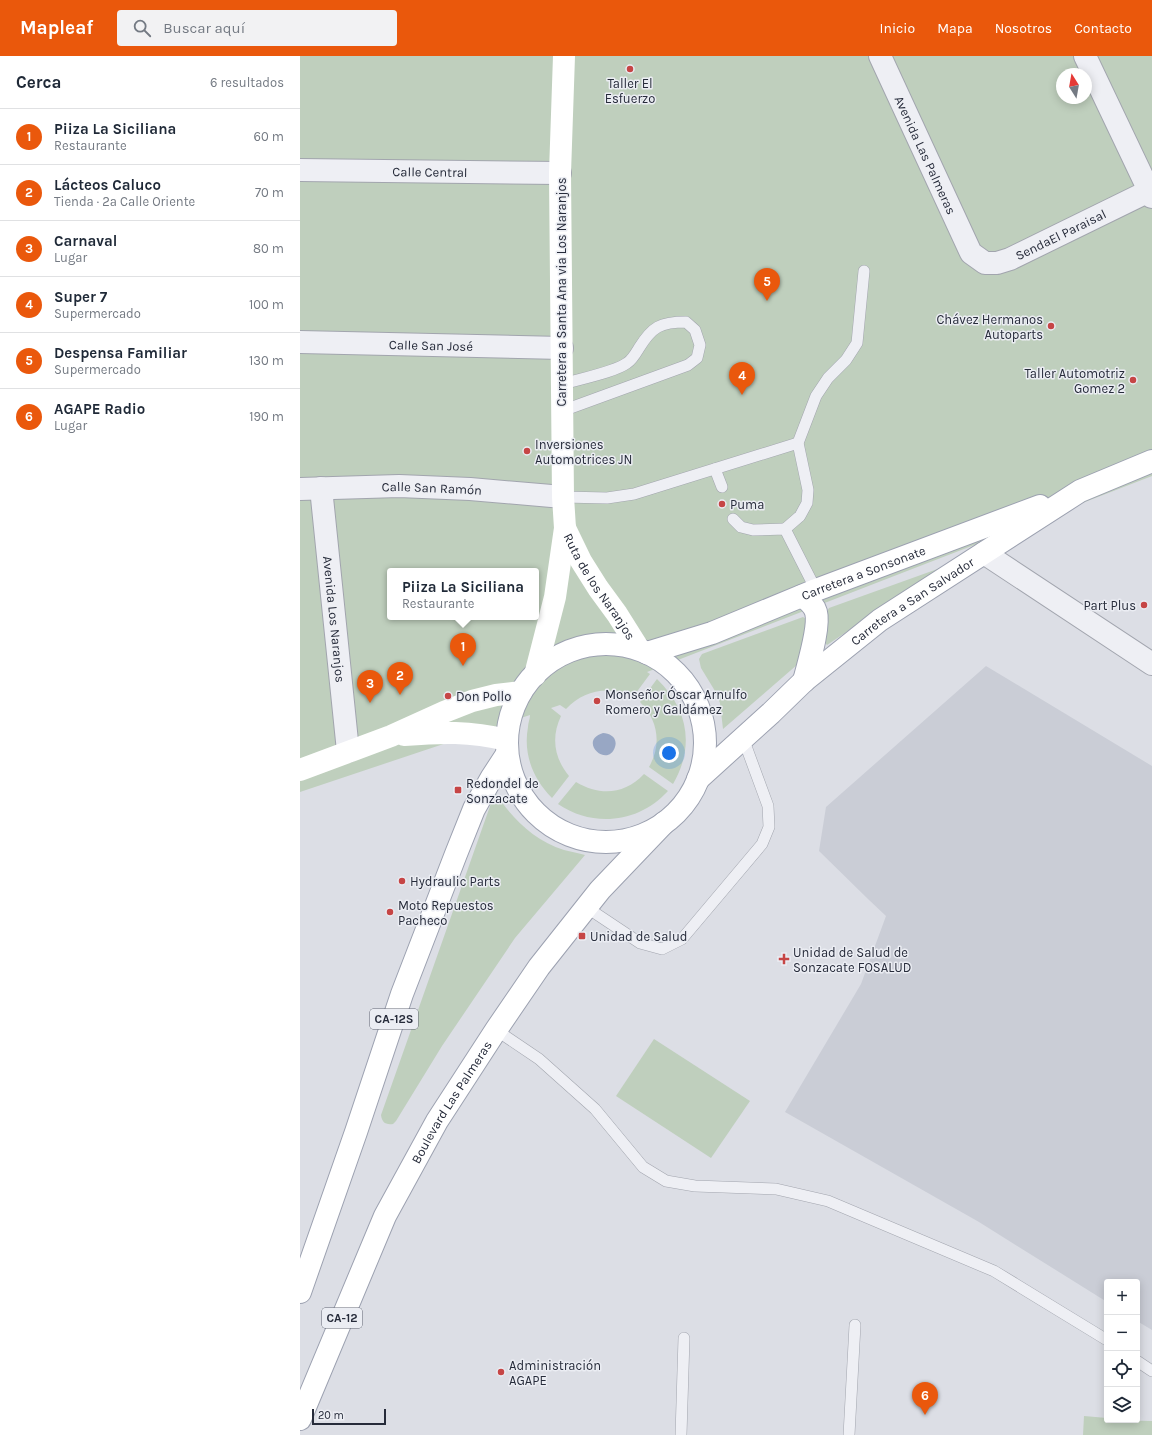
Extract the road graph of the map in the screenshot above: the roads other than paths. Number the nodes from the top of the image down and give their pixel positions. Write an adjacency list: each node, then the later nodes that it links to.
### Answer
1 (564, 56): 5 (main road, Carretera a Santa Ana via Los Naranjos)
2 (880, 56): 7 (street, Avenida Las Palmeras)
3 (1085, 56): 6 (street)
4 (300, 170): 5 (street, Calle Central)
5 (560, 173): 10 (main road, Carretera a Santa Ana via Los Naranjos)
6 (1151, 194): 7 (street, SendaEl Paraisal)
7 (971, 253)
8 (864, 271): 13 (lane)
9 (300, 342): 10 (street, Calle San José)
10 (562, 348): 11 (main road, Carretera a Santa Ana via Los Naranjos)
11 (563, 384): 12 (main road, Carretera a Santa Ana via Los Naranjos); 12 (lane)
12 (562, 411): 19 (main road, Carretera a Santa Ana via Los Naranjos)
13 (798, 443): 15 (lane); 22 (lane)
14 (1152, 461): 18 (main road, Carretera a San Salvador)
15 (716, 469): 16 (lane); 19 (lane)
16 (722, 487)
17 (310, 489): 19 (street, Calle San Ramón); 33 (street, Avenida Los Naranjos)
18 (1080, 491): 23 (main road, Carretera a San Salvador); 24 (main road, Carretera a Sonsonate)
19 (563, 497): 21 (main road, Carretera a Santa Ana via Los Naranjos)
20 (733, 519): 22 (lane)
21 (565, 528): 25 (main road, Ruta de los Naranjos); 27 (main road, Ruta de los Naranjos)
22 (785, 529): 24 (lane)
23 (984, 553): 26 (street); 28 (main road, Carretera a San Salvador)
24 (809, 593): 25 (main road, Carretera a Sonsonate); 28 (main road)
25 (643, 651): 27 (main road); 35 (main road)
26 (1152, 664)
27 (535, 674): 29 (main road)
28 (804, 681): 31 (main road, Carretera a San Salvador)
29 (521, 692): 30 (main road); 32 (main road)
30 (391, 736): 32 (main road); 33 (main road)
31 (743, 738): 35 (main road, Carretera a San Salvador); 37 (lane)
32 (507, 747): 36 (main road); 39 (main road, CA-12S)
33 (348, 750): 34 (main road)
34 (300, 770)
35 (698, 779): 36 (main road)
36 (664, 823): 37 (main road, Boulevard Las Palmeras)
37 (586, 907): 38 (main road, Boulevard Las Palmeras)
38 (496, 1030): 42 (lane); 45 (main road, Boulevard Las Palmeras / CA-12)
39 (300, 1292)
40 (855, 1325): 47 (lane)
41 (684, 1338): 46 (lane)
42 (1104, 1338)
43 (1140, 1363): 44 (lane)
44 (1152, 1371)
45 (300, 1420)
46 (681, 1435)
47 (849, 1435)

